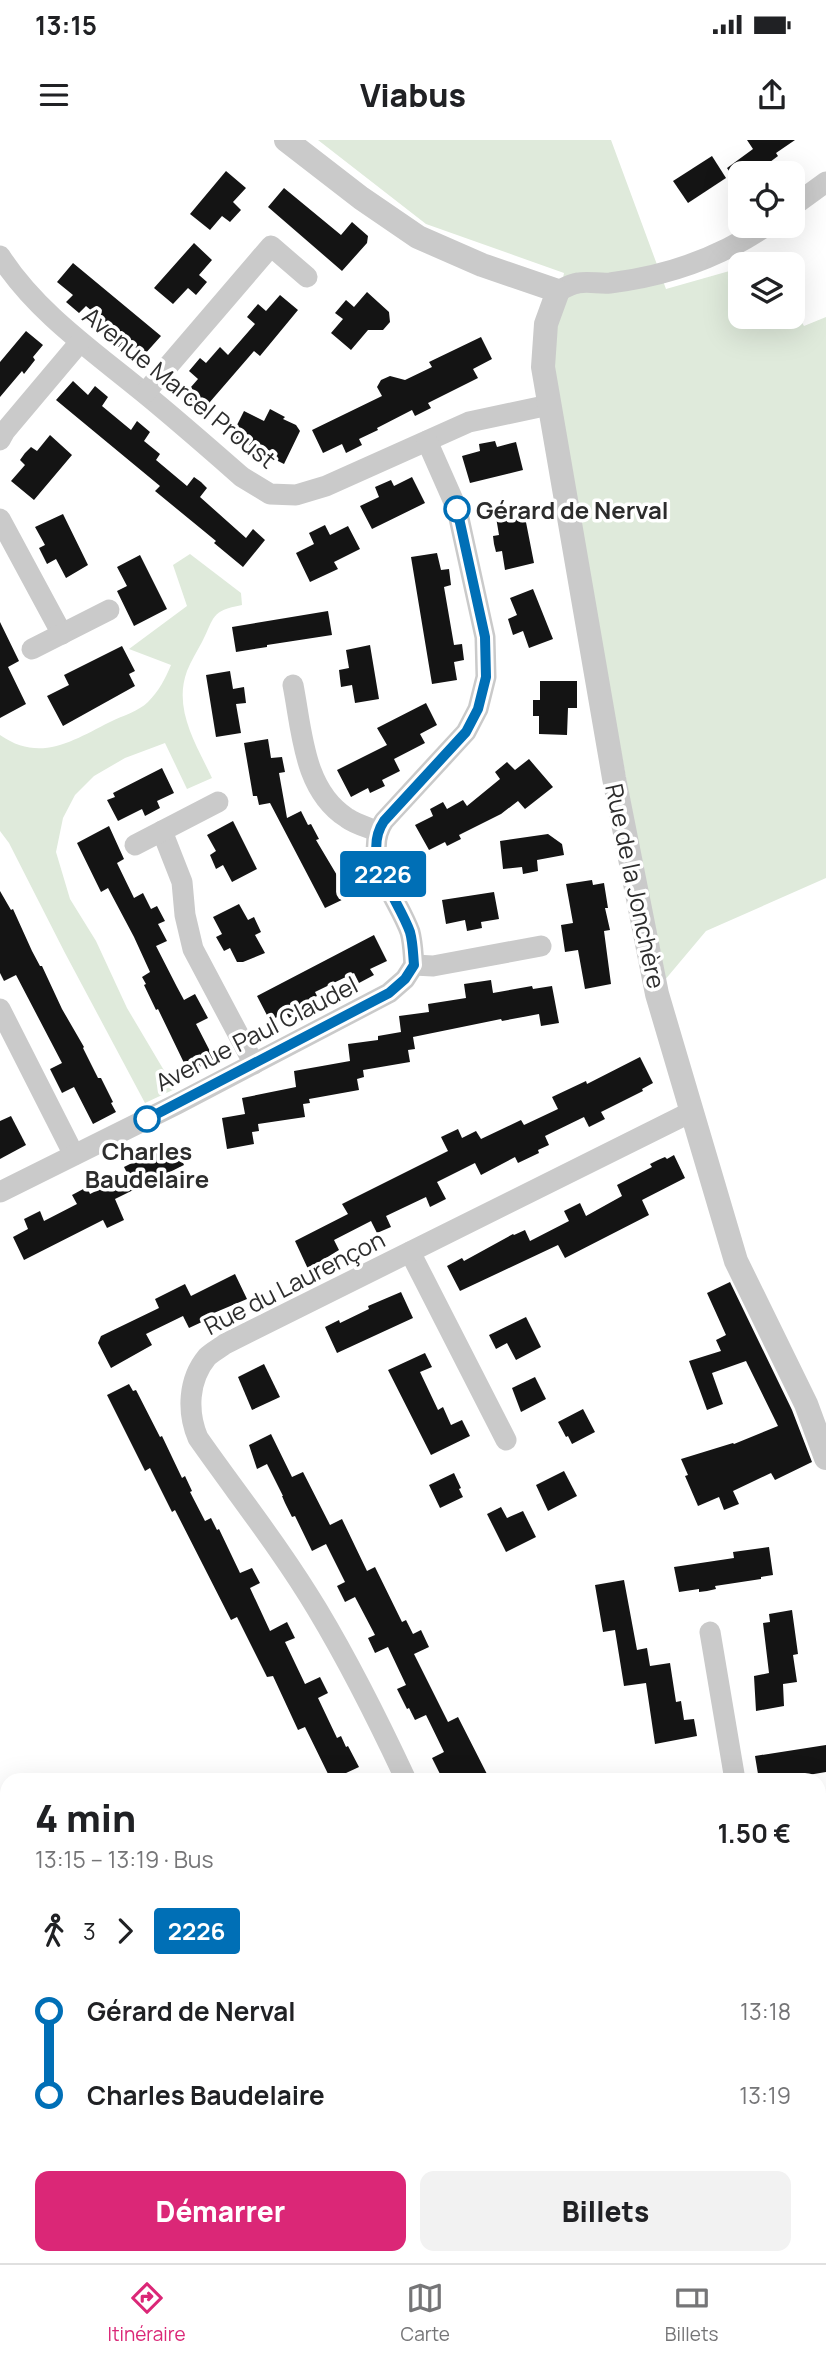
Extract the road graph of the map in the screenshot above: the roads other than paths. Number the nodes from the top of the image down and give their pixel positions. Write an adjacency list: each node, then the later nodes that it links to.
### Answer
1 (286, 140): 7 (street)
2 (826, 183): 3 (street)
3 (805, 198)
4 (747, 238): 7 (street)
5 (0, 256): 8 (street, Avenue Marcel Proust)
6 (307, 277): 9 (street)
7 (558, 291): 10 (street, Rue de la Jonchère)
8 (80, 342): 9 (street, Avenue Marcel Proust); 11 (street)
9 (145, 393): 12 (street, Avenue Marcel Proust)
10 (549, 404): 12 (street, Avenue Marcel Proust); 26 (street, Rue de la Jonchère)
11 (0, 440)
12 (427, 441): 20 (street)
13 (0, 519): 15 (street)
14 (109, 610): 15 (street)
15 (62, 634): 16 (street)
16 (32, 649)
17 (293, 685): 20 (street)
18 (218, 802): 19 (street)
19 (162, 831): 21 (street); 25 (street)
20 (377, 831): 23 (street)
21 (135, 845)
22 (541, 946): 23 (street)
23 (414, 965): 25 (street, Avenue Paul Claudel)
24 (0, 1009): 27 (street)
25 (254, 1064): 27 (street, Avenue Paul Claudel)
26 (691, 1112): 29 (street, Rue du Laurençon); 31 (street, Rue de la Jonchère)
27 (74, 1155): 28 (street, Avenue Paul Claudel)
28 (0, 1192)
29 (410, 1252): 30 (street); 33 (street, Rue du Laurençon)
30 (506, 1440)
31 (826, 1458)
32 (710, 1632): 34 (street)
33 (403, 1773)
34 (734, 1773)

